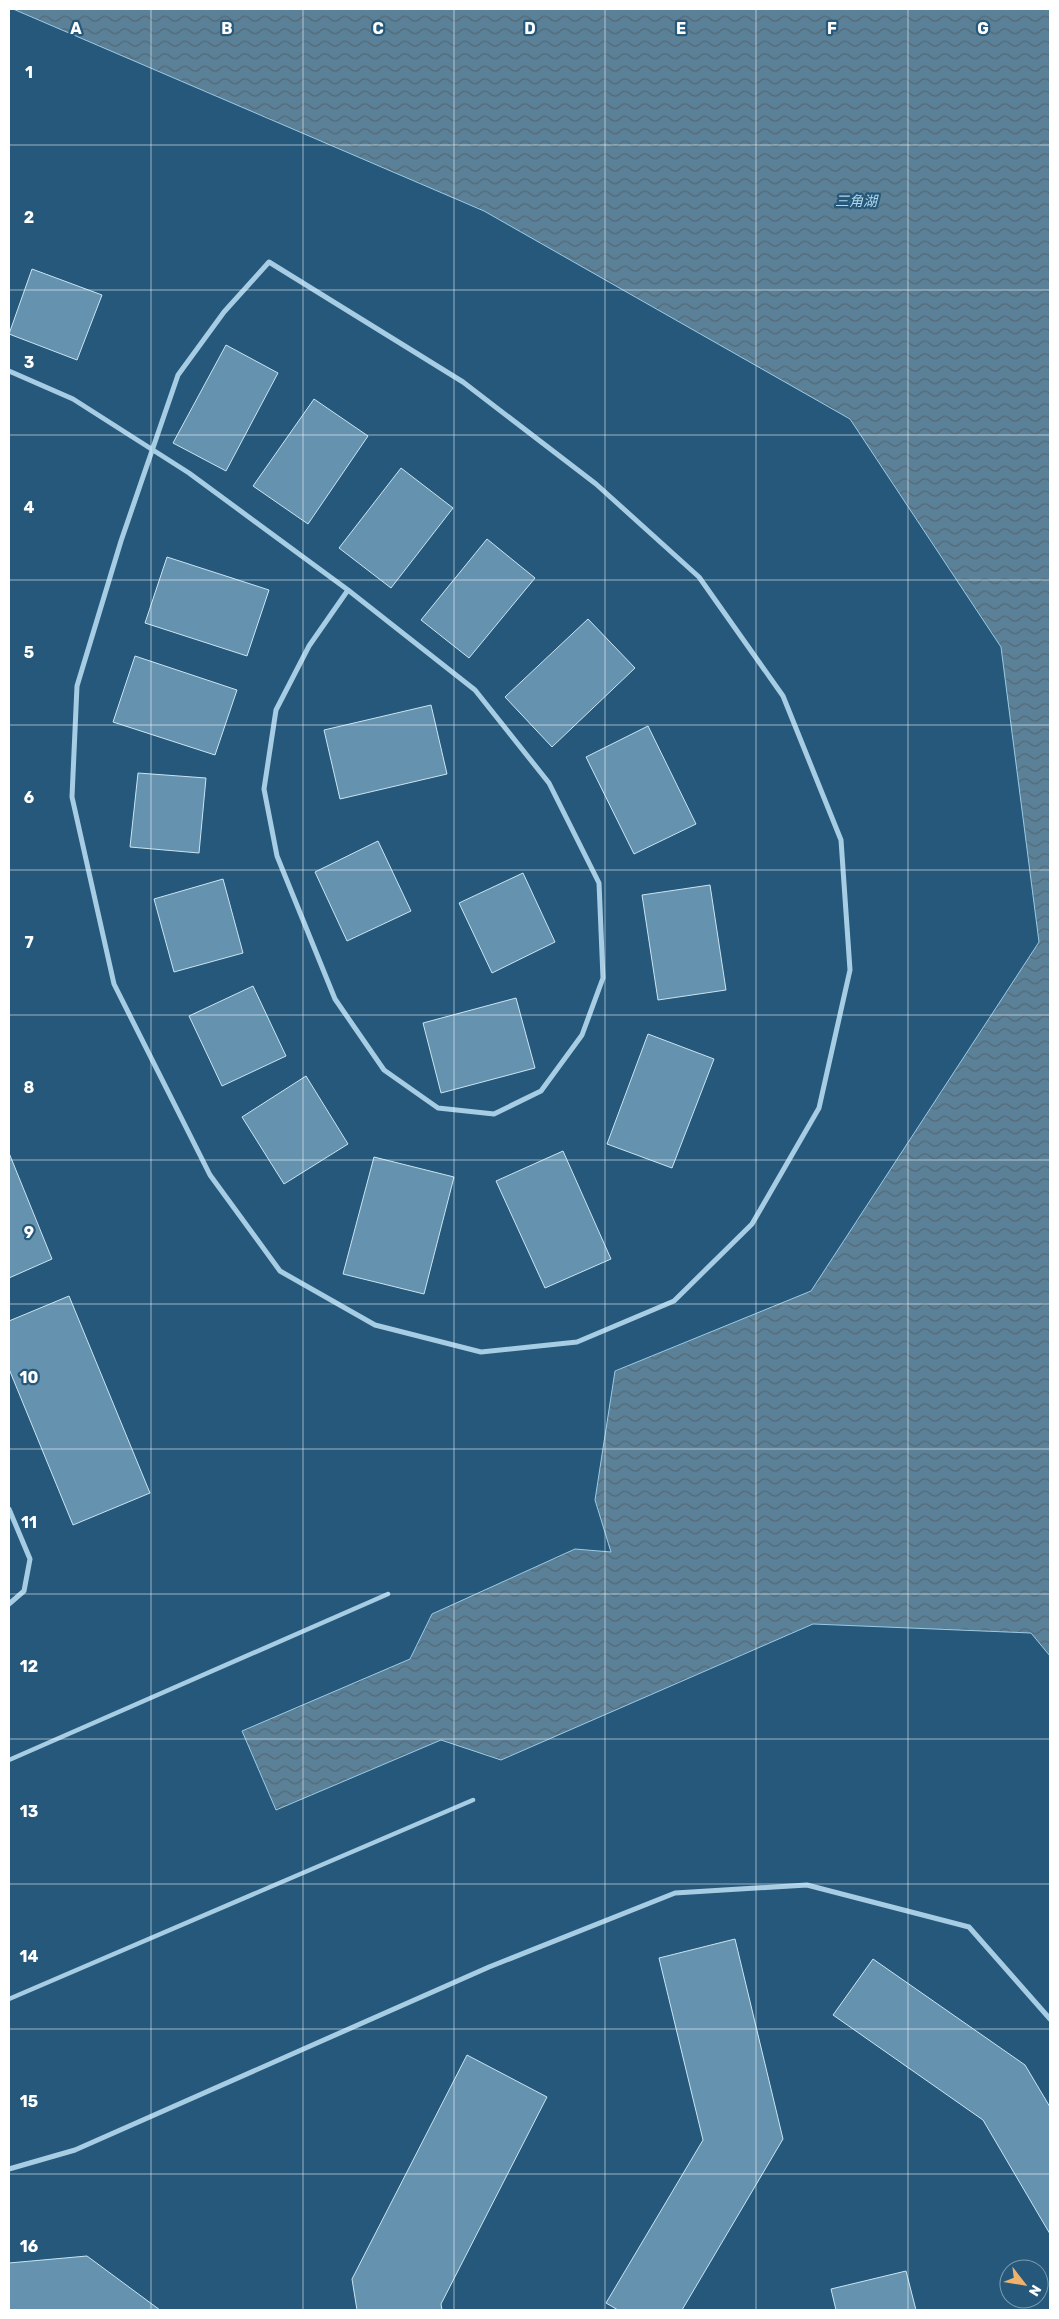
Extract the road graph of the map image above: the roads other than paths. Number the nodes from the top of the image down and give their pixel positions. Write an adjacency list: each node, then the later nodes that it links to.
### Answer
1 (9, 371): 2 (street)
2 (151, 449): 2 (street); 3 (street)
3 (348, 590): 3 (street)
4 (9, 1509): 6 (street)
5 (388, 1594): 7 (street)
6 (9, 1604)
7 (9, 1760)
8 (473, 1800): 9 (street)
9 (9, 1999)
10 (1050, 2019): 11 (street)
11 (9, 2169)

